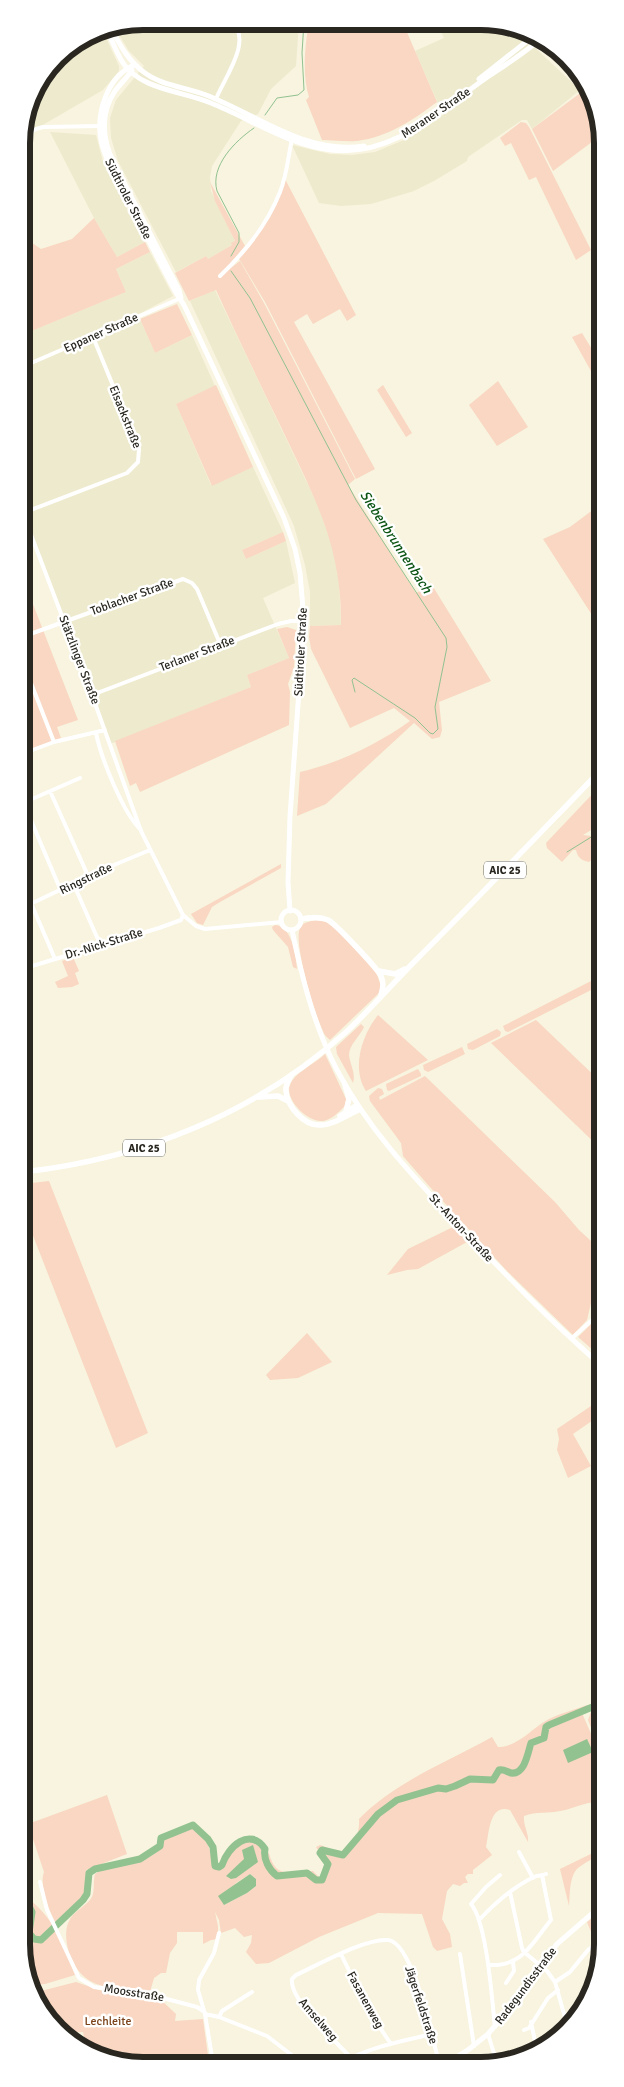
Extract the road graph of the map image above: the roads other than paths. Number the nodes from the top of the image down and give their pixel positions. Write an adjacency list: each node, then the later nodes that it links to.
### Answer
1 (237, 30): 10 (street)
2 (113, 34): 6 (main road, Meraner Straße)
3 (110, 35): 6 (main road, Meraner Straße)
4 (528, 41): 13 (main road, Meraner Straße)
5 (534, 43): 13 (main road, Meraner Straße)
6 (118, 48): 7 (main road, Meraner Straße); 8 (main road, Meraner Straße)
7 (134, 65): 8 (main road, Südtiroler Straße); 9 (main road, Meraner Straße)
8 (129, 70): 9 (main road, Meraner Straße); 11 (main road, Südtiroler Straße)
9 (194, 94): 10 (main road, Meraner Straße)
10 (213, 101): 13 (main road, Meraner Straße)
11 (102, 126): 12 (street); 15 (main road, Südtiroler Straße)
12 (30, 132)
13 (292, 138): 14 (street)
14 (220, 276)
15 (181, 298): 16 (street, Eppaner Straße); 20 (main road, Südtiroler Straße)
16 (93, 337): 17 (street, Eppaner Straße); 18 (street, Eisackstraße)
17 (30, 365)
18 (30, 509)
19 (30, 533): 21 (street, Stätzlinger Straße)
20 (304, 621): 23 (street, Terlaner Straße); 44 (main road, Südtiroler Straße)
21 (64, 622): 22 (street); 23 (street, Toblacher Straße); 25 (street, Stätzlinger Straße)
22 (30, 634)
23 (221, 646): 25 (street, Terlaner Straße)
24 (30, 680): 28 (street)
25 (92, 695): 26 (street, Stätzlinger Straße)
26 (105, 730): 27 (street); 34 (street, Stätzlinger Straße)
27 (96, 733): 28 (street); 35 (street, Stätzlinger Straße)
28 (54, 742): 29 (street)
29 (30, 751)
30 (594, 777): 52 (main road, AIC 25)
31 (80, 778): 32 (street)
32 (50, 791): 33 (street); 39 (street)
33 (30, 799)
34 (133, 810): 35 (street); 37 (street, Stätzlinger Straße)
35 (128, 812): 37 (street, Stätzlinger Straße)
36 (30, 818): 41 (street)
37 (141, 831): 38 (street, Stätzlinger Straße)
38 (150, 850): 39 (street, Ringstraße); 45 (street, Stätzlinger Straße)
39 (89, 878): 40 (street, Ringstraße)
40 (74, 885): 41 (street, Ringstraße); 49 (street)
41 (61, 891): 43 (street, Ringstraße)
42 (30, 900): 43 (street)
43 (32, 904): 50 (street)
44 (290, 911): 46 (main road); 47 (main road)
45 (183, 915): 47 (street, Stätzlinger Straße); 49 (street, Dr.-Nick-Straße)
46 (301, 919): 48 (main road); 53 (main road)
47 (282, 922): 48 (main road)
48 (292, 930): 56 (main road, St.-Anton-Straße)
49 (100, 944): 50 (street, Dr.-Nick-Straße)
50 (55, 959): 51 (street, Dr.-Nick-Straße)
51 (30, 967)
52 (408, 968): 53 (main road); 54 (main road, AIC 25)
53 (379, 971): 54 (main road)
54 (380, 997): 55 (main road, AIC 25)
55 (291, 1076): 57 (main road, AIC 25); 58 (main road)
56 (345, 1085): 59 (main road, St.-Anton-Straße); 60 (main road)
57 (257, 1097): 58 (main road); 62 (main road, AIC 25)
58 (290, 1102): 61 (main road)
59 (360, 1109): 60 (main road); 61 (main road); 64 (main road, St.-Anton-Straße)
60 (346, 1111): 61 (main road)
61 (333, 1122)
62 (30, 1171)
63 (594, 1318): 64 (street)
64 (571, 1339): 65 (main road, St.-Anton-Straße)
65 (594, 1359)
66 (519, 1852): 68 (street)
67 (500, 1875): 72 (street)
68 (533, 1878): 70 (street); 75 (street)
69 (40, 1882): 86 (street, Moosstraße)
70 (510, 1892): 72 (street); 75 (street)
71 (594, 1911): 80 (main road, Radegundisstraße)
72 (479, 1920): 79 (street)
73 (219, 1933): 86 (street)
74 (594, 1946): 83 (street)
75 (524, 1952): 78 (street); 80 (street)
76 (341, 1954): 81 (street, Jägerfeldstraße); 92 (street, Jägerfeldstraße); 95 (street, Fasanenweg)
77 (460, 1954): 96 (street)
78 (513, 1962): 79 (street); 82 (street)
79 (488, 1965): 90 (street)
80 (541, 1966): 83 (street); 90 (main road, Radegundisstraße)
81 (292, 1979): 100 (street, Amselweg)
82 (506, 1982)
83 (555, 1982): 84 (street)
84 (558, 1990): 88 (street); 89 (street)
85 (252, 1992): 87 (street)
86 (204, 2012): 87 (street, Moosstraße); 98 (street)
87 (219, 2017): 99 (street, Moosstraße)
88 (566, 2019)
89 (532, 2022): 91 (street); 94 (street)
90 (495, 2027): 93 (main road, Radegundisstraße)
91 (524, 2030)
92 (432, 2034): 95 (street); 102 (street, Jägerfeldstraße)
93 (488, 2034): 96 (main road, Radegundisstraße); 97 (street)
94 (536, 2043)
95 (391, 2044): 101 (street)
96 (474, 2046): 103 (main road, Radegundisstraße)
97 (495, 2056)
98 (212, 2057)
99 (294, 2057)
100 (350, 2057)
101 (354, 2057)
102 (437, 2057)
103 (458, 2057)

